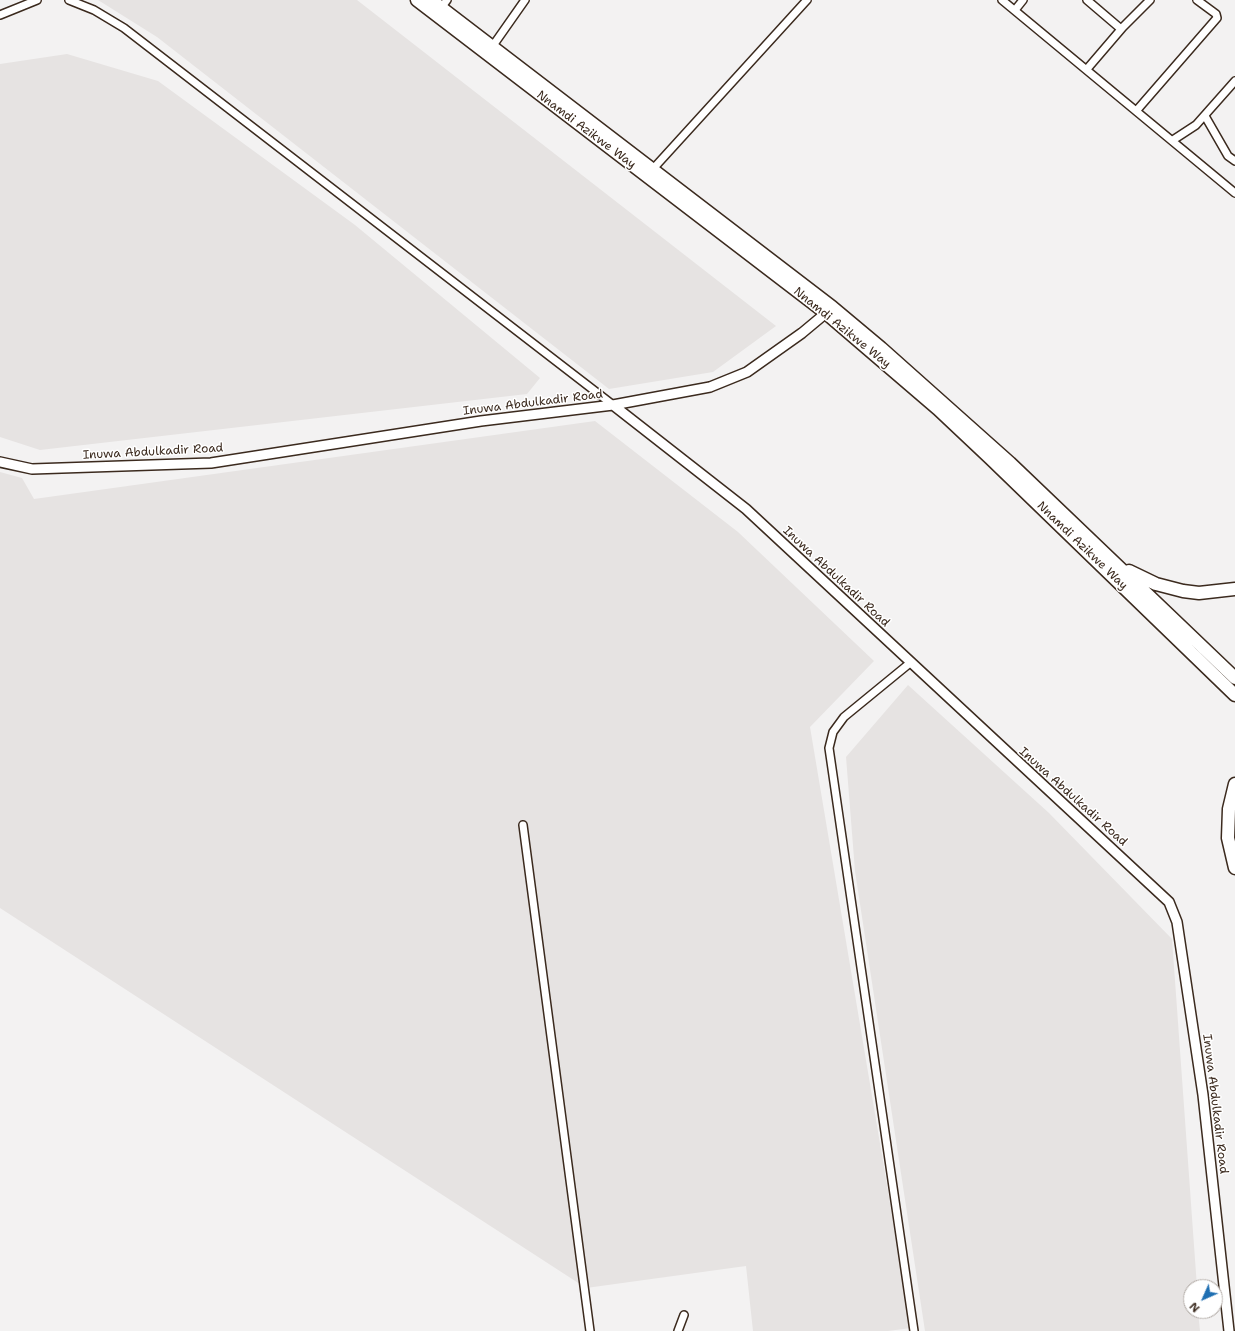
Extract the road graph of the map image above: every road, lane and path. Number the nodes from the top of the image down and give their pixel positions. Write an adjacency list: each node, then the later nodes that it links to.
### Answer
1 (37, 0): 14 (street)
2 (69, 0): 26 (street)
3 (416, 0): 25 (highway, Nnamdi Azikwe Way)
4 (431, 0): 12 (highway, Nnamdi Azikwe Way)
5 (525, 0): 16 (street)
6 (807, 0): 23 (street)
7 (1002, 0): 13 (street)
8 (1023, 0): 13 (street)
9 (1087, 0): 15 (street)
10 (1150, 0): 15 (street)
11 (1197, 0): 19 (street)
12 (444, 4): 16 (highway, Nnamdi Azikwe Way)
13 (1015, 10): 17 (street)
14 (0, 15)
15 (1121, 29): 17 (street)
16 (492, 47): 23 (highway, Nnamdi Azikwe Way)
17 (1087, 69): 19 (street)
18 (1235, 81): 20 (street)
19 (1137, 110): 21 (street)
20 (1205, 116): 21 (street); 22 (street)
21 (1173, 140): 24 (street)
22 (1235, 161)
23 (652, 170): 25 (highway, Nnamdi Azikwe Way)
24 (1235, 193)
25 (829, 310): 26 (street); 28 (highway, Nnamdi Azikwe Way); 32 (highway, Nnamdi Azikwe Way)
26 (613, 405): 27 (street, Inuwa Abdulkadir Road); 30 (street, Inuwa Abdulkadir Road)
27 (0, 462)
28 (1111, 560): 29 (highway); 31 (highway, Nnamdi Azikwe Way)
29 (1235, 589)
30 (910, 663): 39 (street); 40 (street, Inuwa Abdulkadir Road)
31 (1235, 678)
32 (1235, 695)
33 (1235, 784): 35 (highway)
34 (523, 825): 37 (street)
35 (1235, 868)
36 (684, 1315): 38 (street)
37 (590, 1331)
38 (678, 1331)
39 (913, 1331)
40 (1229, 1331)

